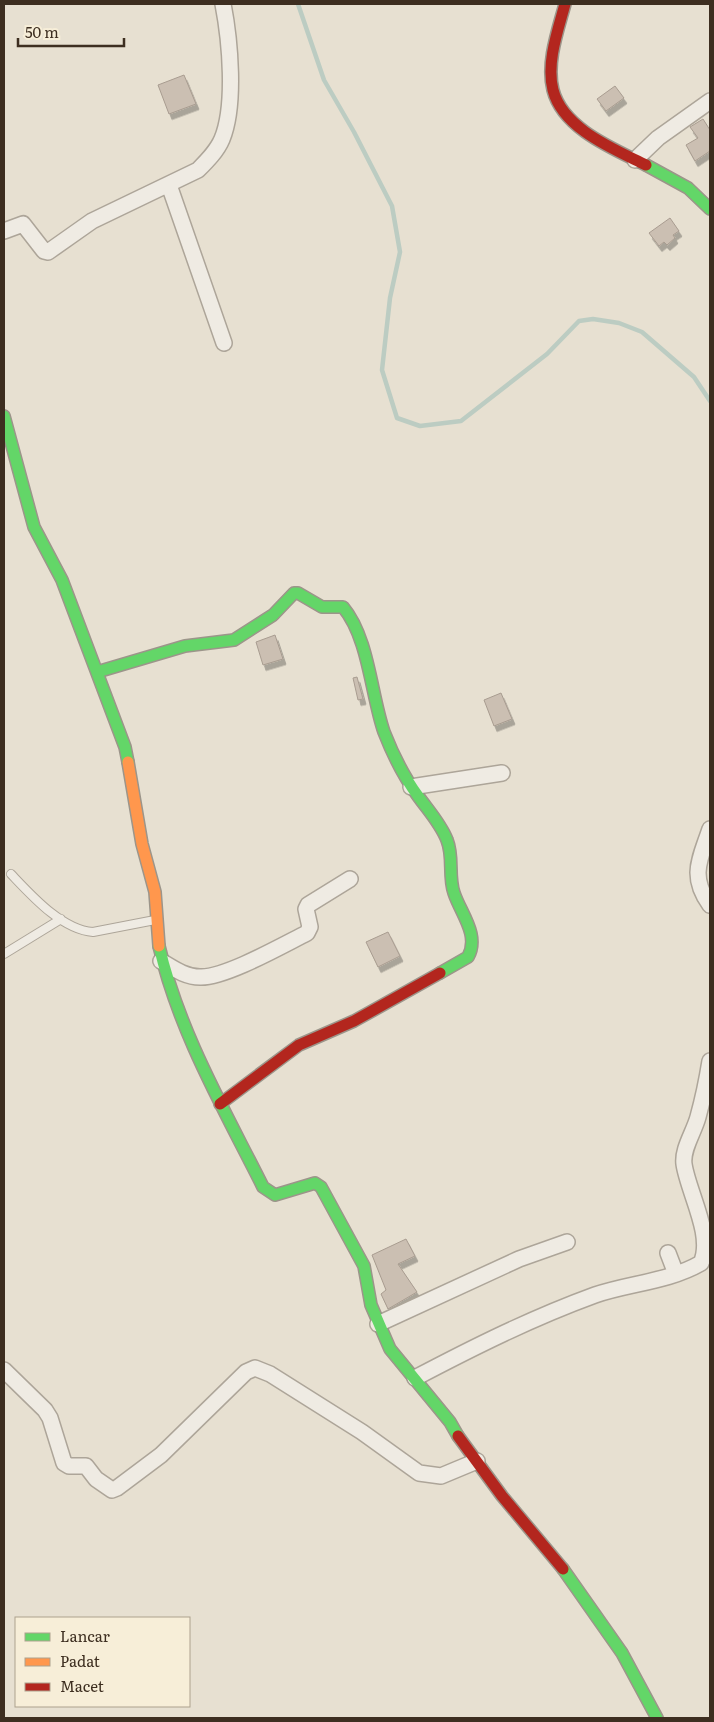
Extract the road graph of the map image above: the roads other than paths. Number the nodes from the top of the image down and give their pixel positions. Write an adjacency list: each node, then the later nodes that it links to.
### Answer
1 (223, 4): 5 (street)
2 (565, 4): 4 (street)
3 (710, 101): 4 (street)
4 (635, 160): 6 (street)
5 (169, 185): 7 (street); 8 (street)
6 (710, 209)
7 (4, 231)
8 (224, 343)
9 (4, 416): 10 (street)
10 (97, 672): 12 (street); 18 (street)
11 (502, 773): 12 (street)
12 (411, 788): 22 (street)
13 (710, 829): 16 (street)
14 (11, 874): 17 (lane)
15 (350, 879): 20 (street)
16 (710, 905)
17 (61, 919): 18 (lane); 19 (lane)
18 (157, 919): 20 (street)
19 (4, 954)
20 (161, 961): 22 (street)
21 (710, 1061): 25 (street)
22 (220, 1104): 26 (street)
23 (567, 1242): 26 (street)
24 (668, 1253): 25 (street)
25 (676, 1274): 28 (street)
26 (378, 1324): 28 (street)
27 (4, 1370): 29 (street)
28 (415, 1378): 29 (street)
29 (477, 1461): 30 (street)
30 (657, 1718)

